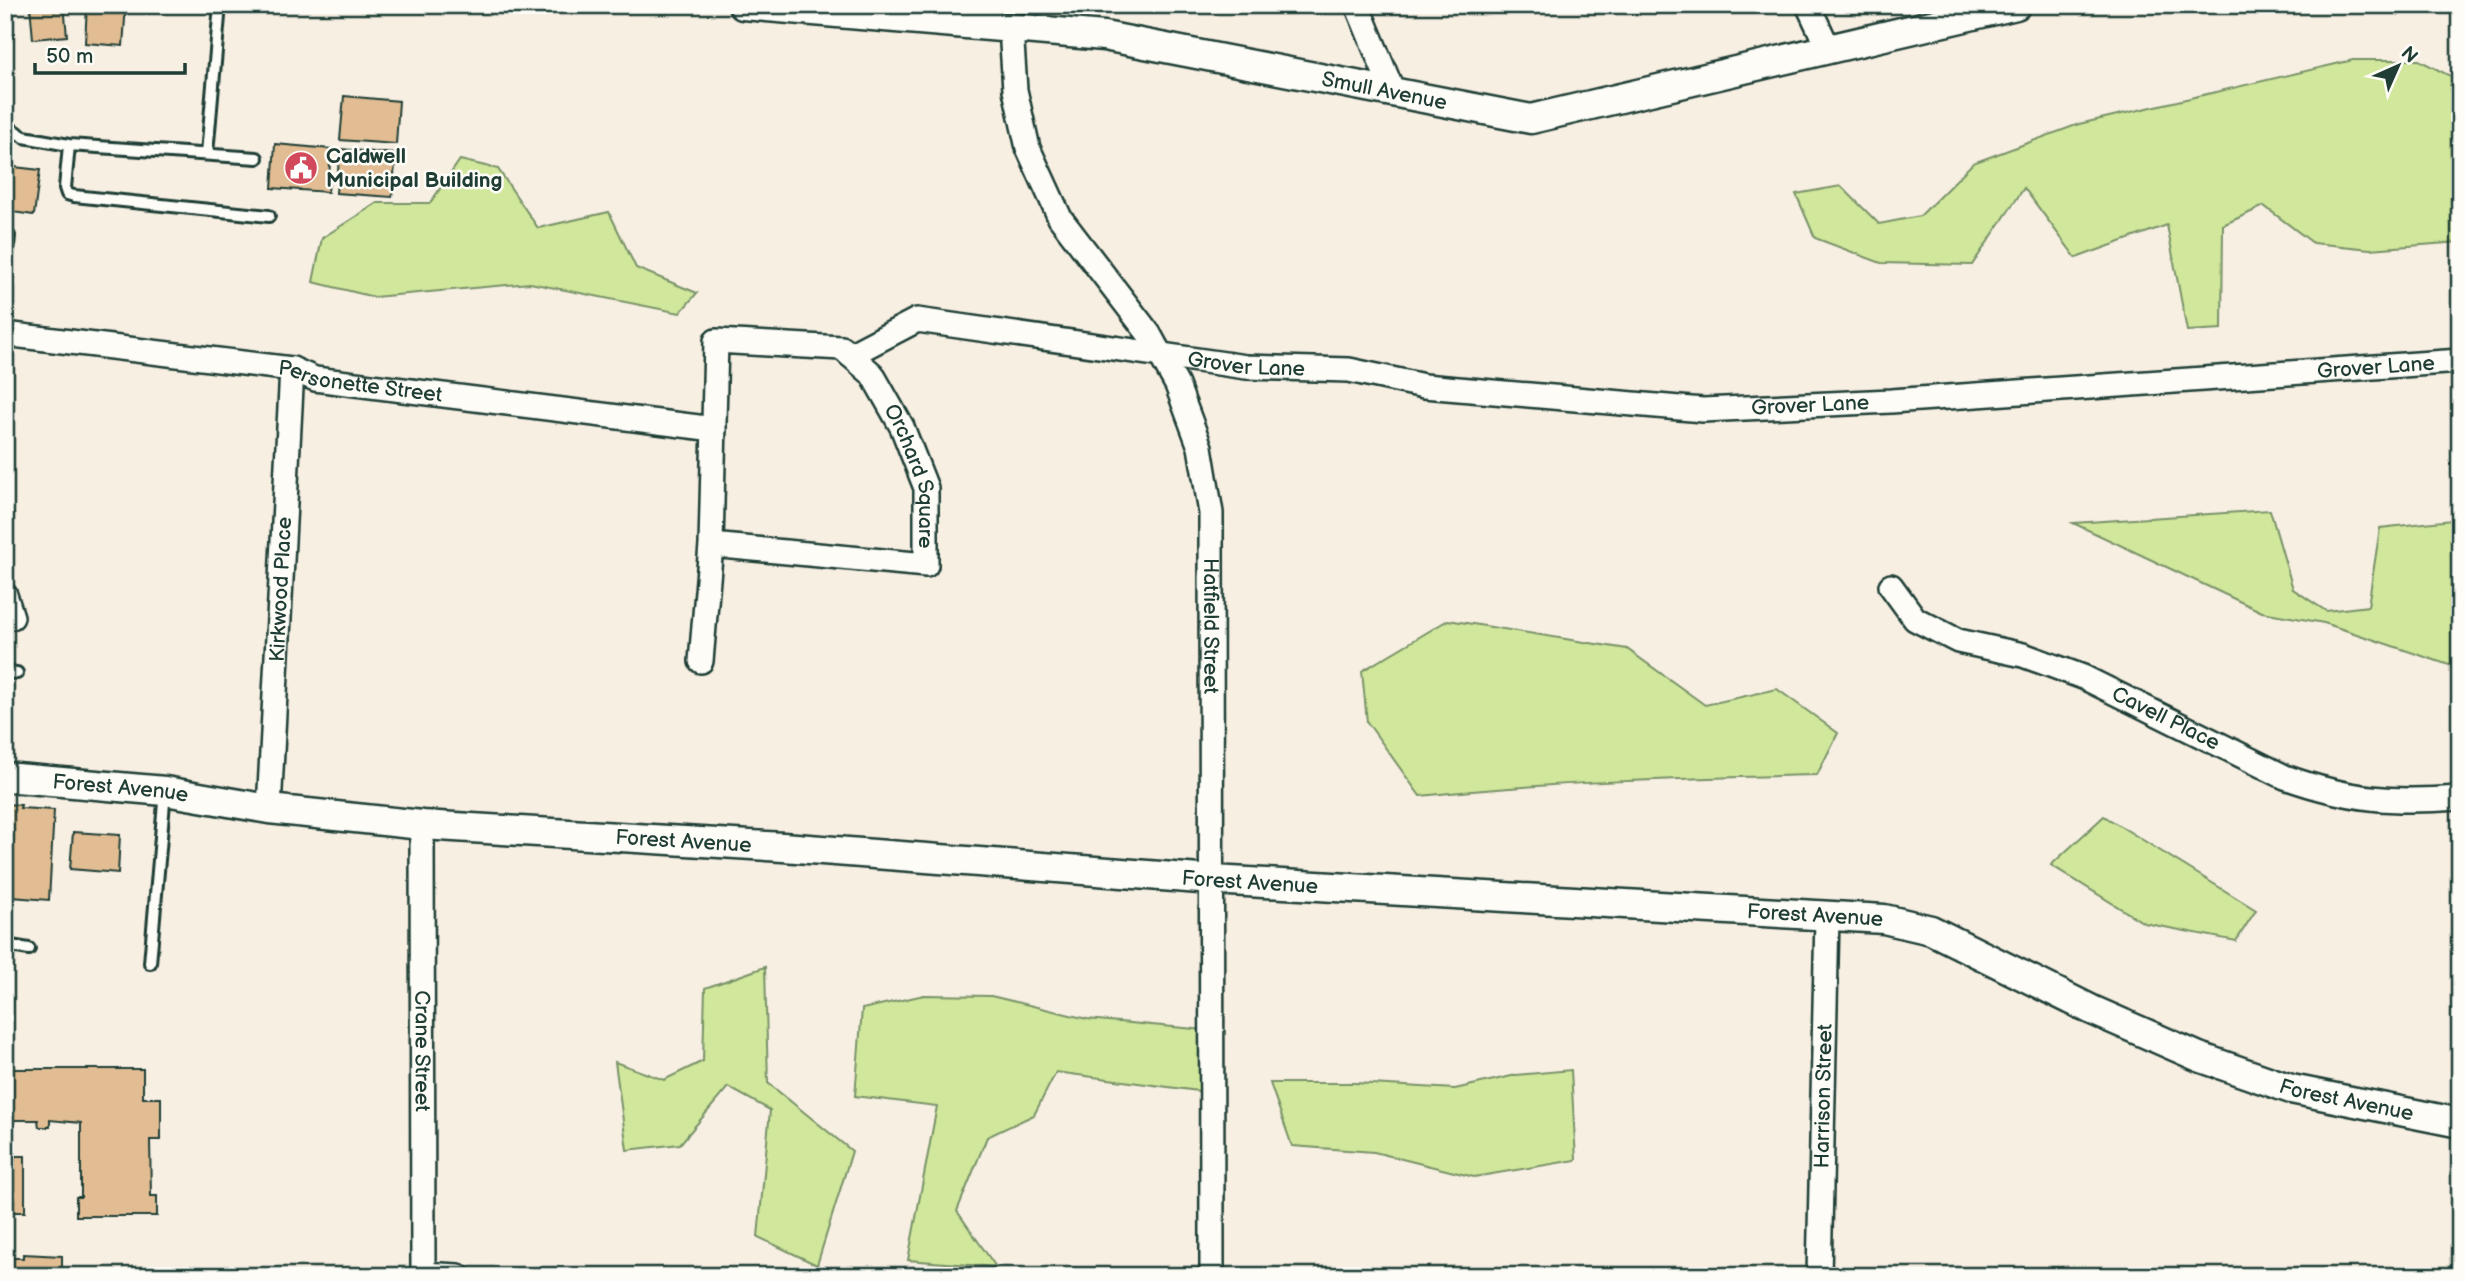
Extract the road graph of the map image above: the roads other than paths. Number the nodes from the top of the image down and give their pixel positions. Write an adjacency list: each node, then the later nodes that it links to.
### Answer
1 (220, 5): 12 (lane)
2 (743, 5): 6 (street, Smull Avenue)
3 (1357, 5): 9 (street)
4 (1808, 5): 8 (street)
5 (2016, 5): 8 (street, Smull Avenue)
6 (832, 10): 7 (street, Smull Avenue)
7 (1011, 28): 9 (street, Smull Avenue); 19 (street, Hatfield Street)
8 (1829, 50): 9 (street, Smull Avenue)
9 (1393, 92)
10 (5, 121): 11 (lane)
11 (69, 145): 12 (lane); 14 (lane)
12 (206, 153): 13 (lane)
13 (257, 158)
14 (269, 216)
15 (5, 235): 16 (lane)
16 (5, 277)
17 (5, 334): 21 (street, Personette Street)
18 (850, 355): 19 (street); 22 (street, Orchard Square); 23 (street, Orchard Square)
19 (1162, 355): 20 (street, Grover Lane); 33 (street, Hatfield Street)
20 (2460, 360)
21 (292, 369): 22 (street, Personette Street); 31 (street, Kirkwood Place)
22 (714, 429): 23 (street, Orchard Square)
23 (711, 545): 27 (street, Orchard Square)
24 (1891, 586): 30 (street, Cavell Place)
25 (5, 595): 26 (street)
26 (12, 617)
27 (701, 661)
28 (5, 777): 29 (street, Forest Avenue)
29 (165, 791): 31 (street, Forest Avenue); 37 (lane)
30 (2460, 797)
31 (269, 809): 32 (street, Forest Avenue)
32 (422, 825): 33 (street, Forest Avenue); 39 (street, Crane Street)
33 (1213, 880): 34 (street, Forest Avenue); 41 (street, Hatfield Street)
34 (1827, 916): 38 (street, Forest Avenue); 42 (street, Harrison Street)
35 (5, 945): 36 (lane)
36 (29, 948)
37 (150, 963)
38 (2460, 1124)
39 (423, 1275): 40 (street)
40 (458, 1276)
41 (1212, 1276)
42 (1819, 1276)

